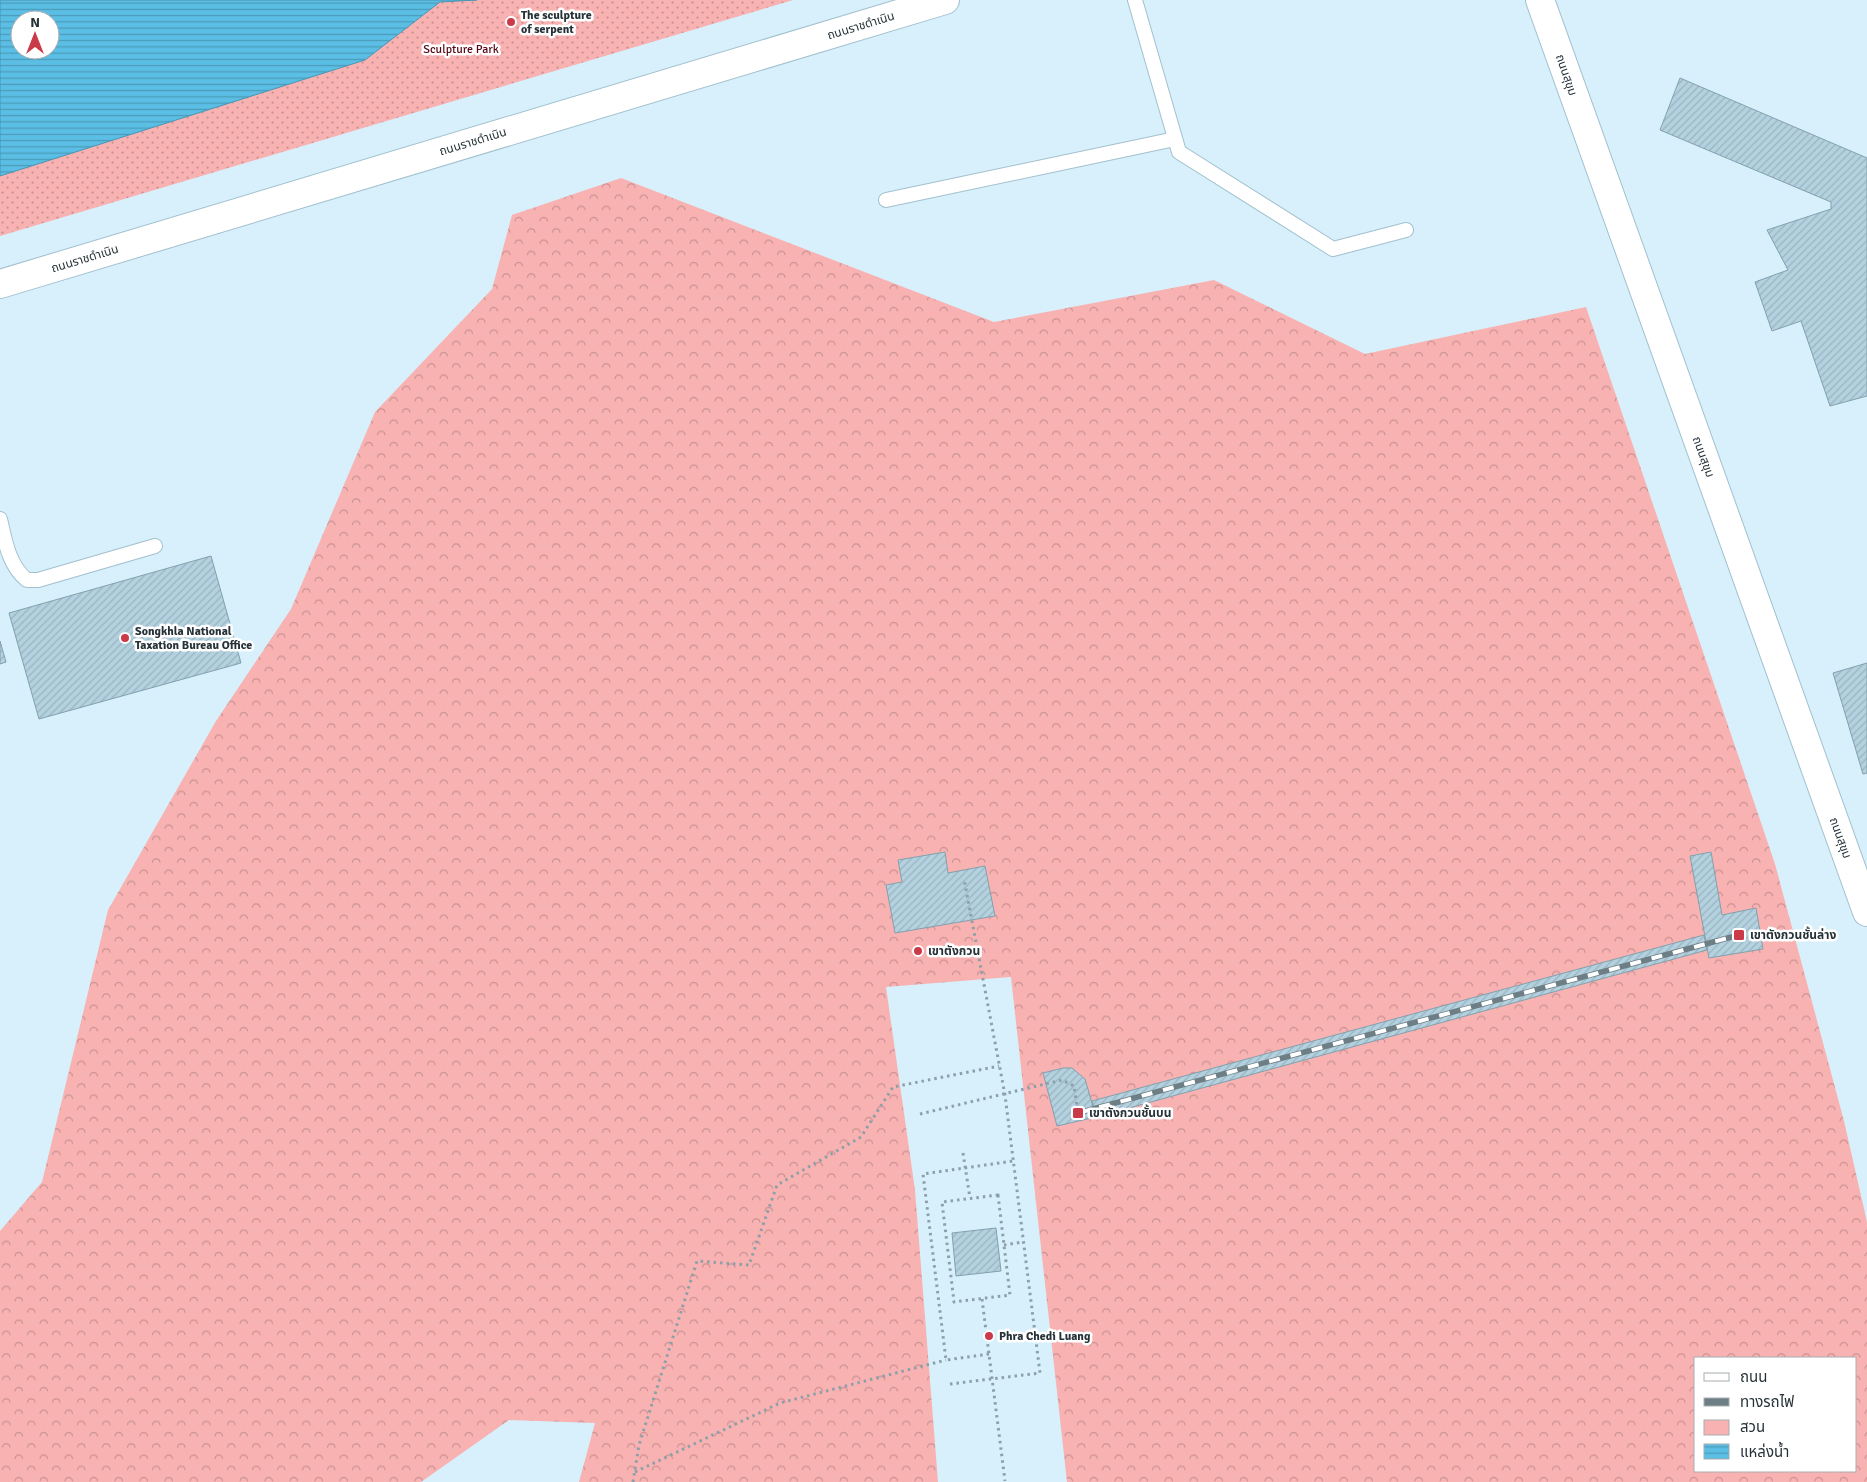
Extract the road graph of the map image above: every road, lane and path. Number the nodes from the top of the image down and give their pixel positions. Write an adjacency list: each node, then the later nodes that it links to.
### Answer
1 (946, 0): 7 (street, ถนนราชดำเนิน)
2 (1135, 0): 4 (lane)
3 (1540, 0): 11 (street, ถนนสุขุม)
4 (1175, 139): 5 (lane); 6 (lane)
5 (886, 200)
6 (1406, 230)
7 (0, 284)
8 (0, 519): 9 (lane)
9 (155, 546)
10 (964, 879): 12 (path)
11 (1867, 912)
12 (999, 1066): 13 (path); 27 (path)
13 (1005, 1095): 14 (path); 15 (path); 17 (path)
14 (1078, 1113)
15 (920, 1114)
16 (963, 1152): 18 (path)
17 (1013, 1161): 18 (path); 20 (path)
18 (966, 1168): 19 (path); 24 (path)
19 (970, 1198): 21 (path); 22 (path)
20 (1024, 1242): 21 (path); 25 (path)
21 (1004, 1245): 22 (path)
22 (982, 1299): 23 (path)
23 (989, 1354): 24 (path); 25 (path)
24 (946, 1360): 27 (path)
25 (993, 1379): 26 (path); 28 (path)
26 (950, 1384)
27 (635, 1473): 29 (path)
28 (1005, 1481)
29 (633, 1482)

